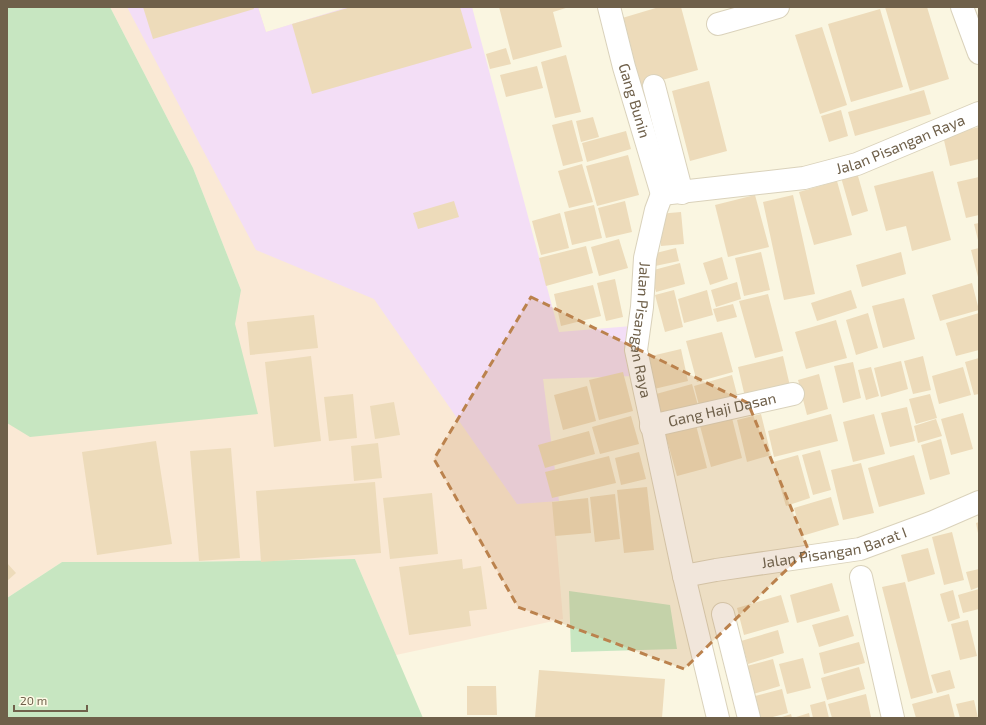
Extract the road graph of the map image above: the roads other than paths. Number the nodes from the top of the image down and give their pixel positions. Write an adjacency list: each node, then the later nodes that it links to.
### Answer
1 (609, 7): 8 (street, Gang Bunin)
2 (778, 7): 4 (street)
3 (962, 7): 5 (street)
4 (718, 24)
5 (979, 53)
6 (654, 86): 8 (street)
7 (979, 113): 8 (street, Jalan Pisangan Raya)
8 (672, 193): 10 (street, Jalan Pisangan Raya)
9 (793, 394): 10 (street, Gang Haji Dasan)
10 (651, 426): 12 (street, Jalan Pisangan Raya)
11 (979, 502): 12 (street, Jalan Pisangan Barat I)
12 (684, 576): 15 (street, Jalan Pisangan Raya)
13 (861, 576): 17 (street)
14 (723, 614): 16 (street)
15 (718, 718)
16 (749, 718)
17 (893, 718)

